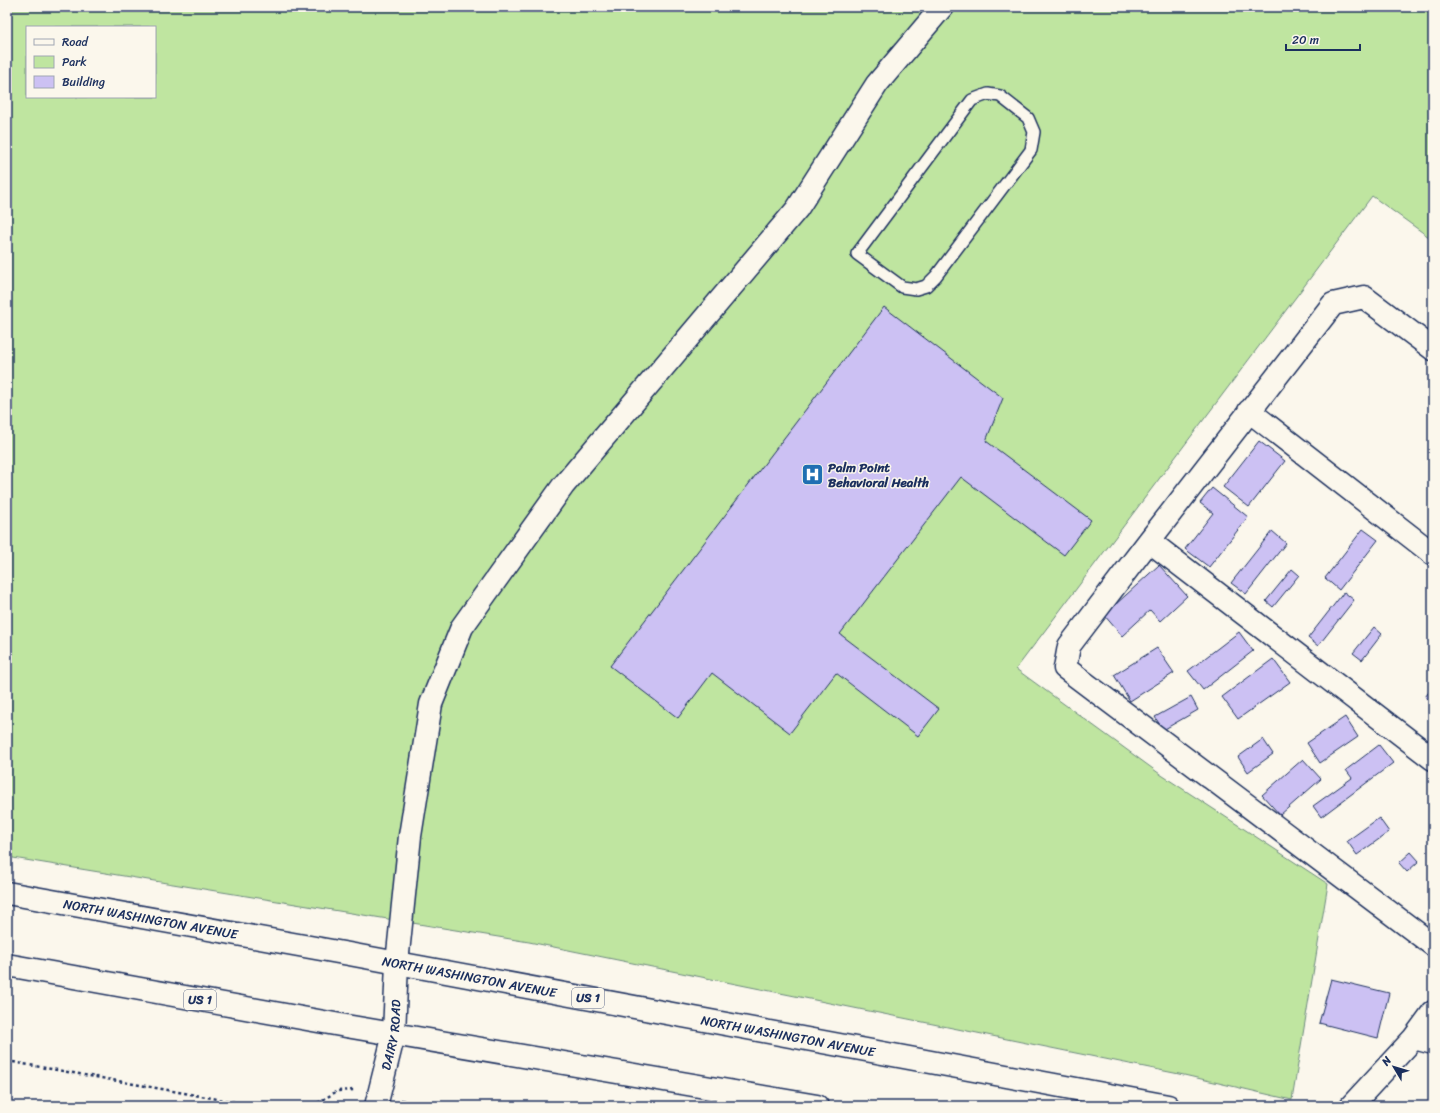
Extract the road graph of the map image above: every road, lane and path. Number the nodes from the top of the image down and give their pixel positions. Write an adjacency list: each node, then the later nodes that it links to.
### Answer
1 (942, 7): 10 (street, DAIRY ROAD)
2 (857, 254): 2 (lane)
3 (1433, 349): 4 (street)
4 (1249, 411): 5 (street); 6 (street)
5 (1148, 541): 7 (street); 9 (street)
6 (1433, 554)
7 (1433, 759)
8 (7, 892): 10 (street, NORTH WASHINGTON AVENUE / US 1)
9 (1433, 945)
10 (397, 963): 13 (street, DAIRY ROAD); 19 (street, NORTH WASHINGTON AVENUE / US 1)
11 (7, 965): 13 (street, US 1)
12 (1433, 1012): 14 (street)
13 (394, 1034): 17 (street, DAIRY ROAD); 18 (street, US 1)
14 (1423, 1041): 20 (street)
15 (7, 1061): 16 (path)
16 (256, 1106)
17 (376, 1106)
18 (817, 1106)
19 (1168, 1106)
20 (1351, 1106)

